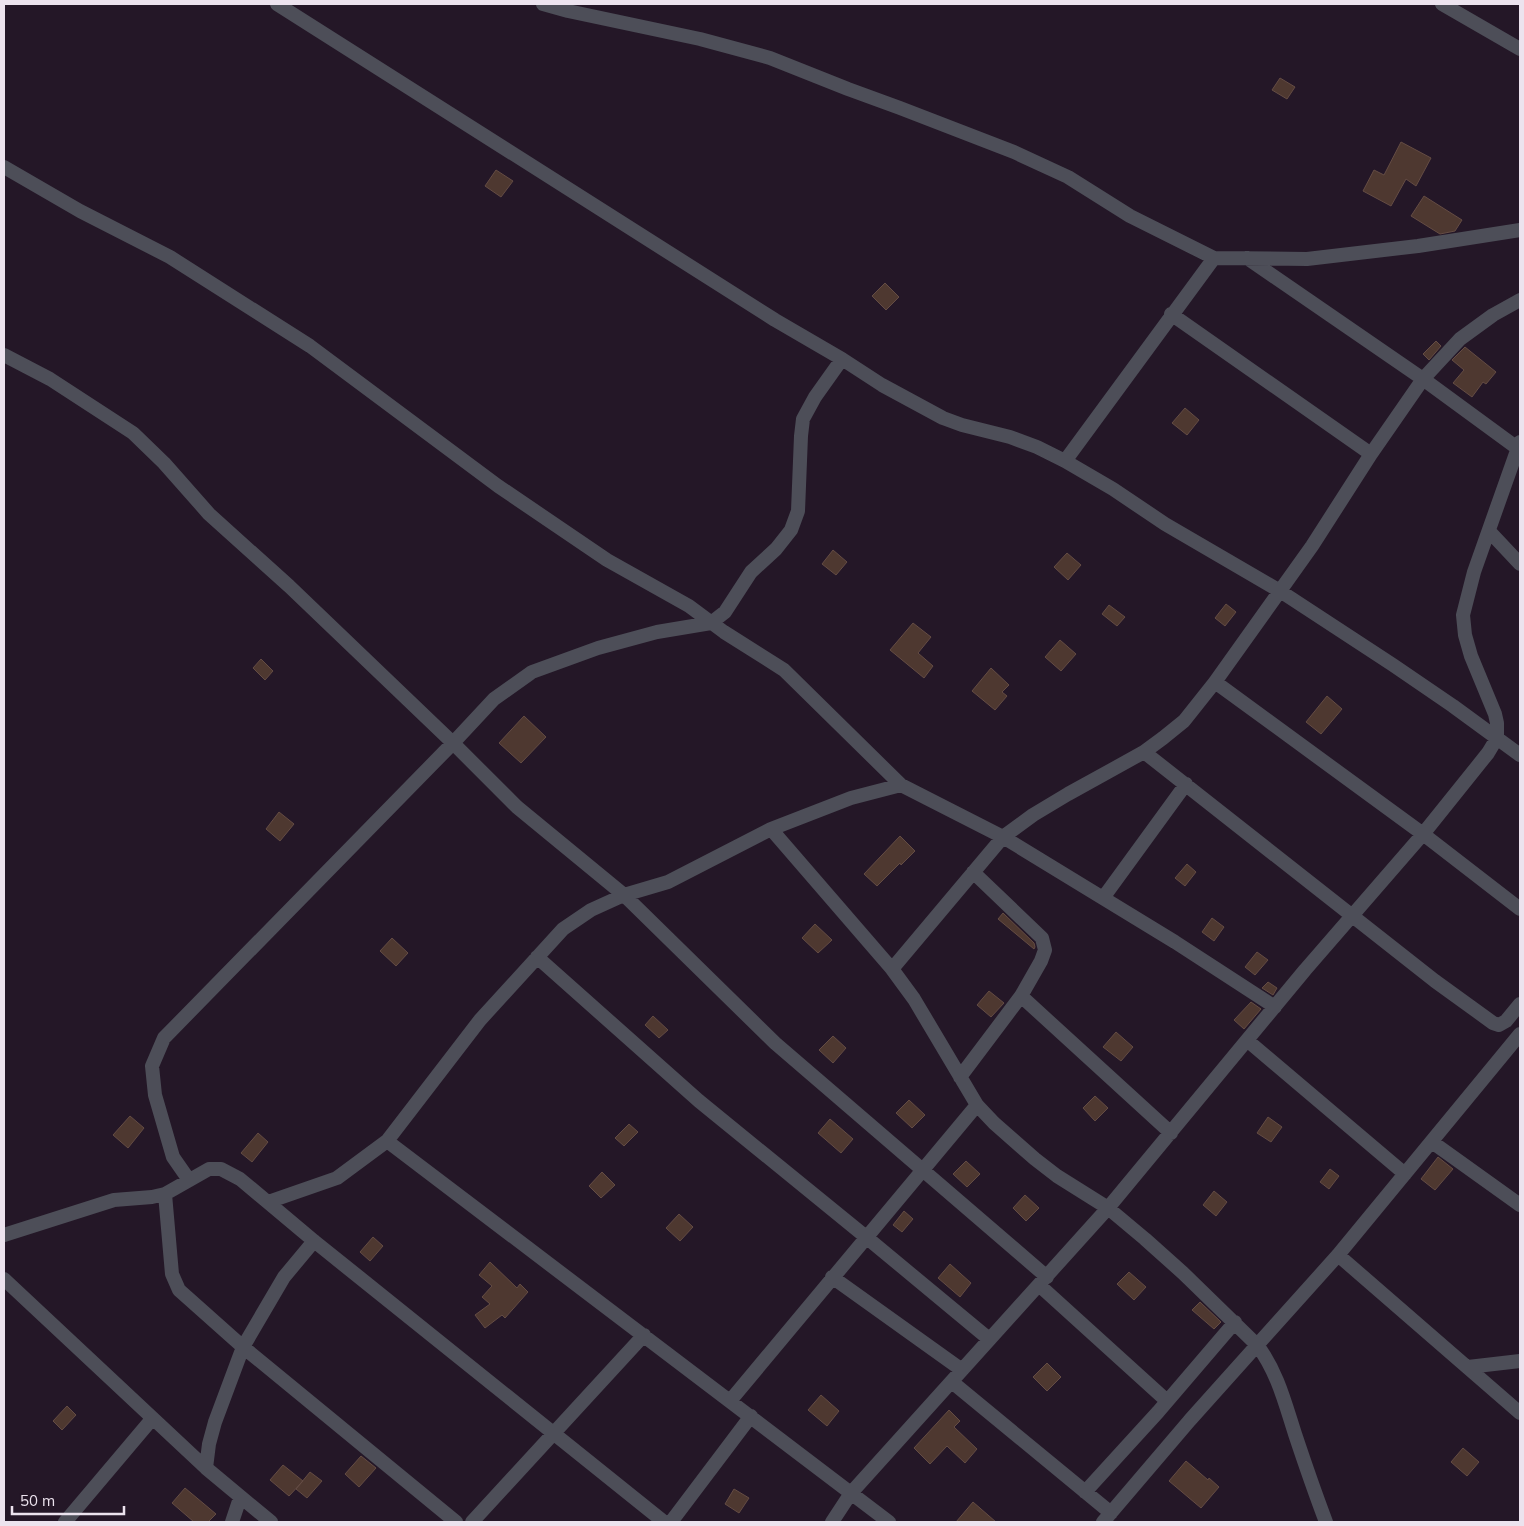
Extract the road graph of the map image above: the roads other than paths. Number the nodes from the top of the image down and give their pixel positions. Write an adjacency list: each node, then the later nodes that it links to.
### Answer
1 (277, 4): 13 (street)
2 (543, 4): 4 (street)
3 (1442, 4): 5 (street)
4 (570, 7): 8 (street)
5 (1520, 49)
6 (4, 167): 21 (street)
7 (1520, 230): 9 (street)
8 (1214, 258): 9 (street); 11 (street)
9 (1247, 258): 14 (street)
10 (1520, 300): 14 (street)
11 (1171, 314): 16 (street); 17 (street)
12 (4, 355): 24 (street)
13 (842, 359): 17 (street); 21 (street)
14 (1423, 379): 15 (street); 16 (street)
15 (1520, 447): 18 (street)
16 (1371, 454): 20 (street)
17 (1065, 461): 20 (street)
18 (1489, 531): 19 (street); 23 (street)
19 (1520, 564)
20 (1280, 591): 22 (street); 23 (street)
21 (712, 623): 24 (street); 28 (street)
22 (1215, 682): 25 (street); 30 (street)
23 (1497, 738): 26 (street); 30 (street)
24 (454, 742): 33 (street); 51 (street)
25 (1144, 752): 27 (street); 31 (street)
26 (1520, 755)
27 (1186, 784): 34 (street); 36 (street)
28 (901, 785): 29 (street); 31 (street)
29 (771, 829): 33 (street); 38 (street)
30 (1423, 834): 35 (street); 36 (street)
31 (1003, 837): 32 (street); 34 (street)
32 (973, 872): 38 (street); 39 (street)
33 (624, 895): 37 (street); 49 (street)
34 (1103, 898): 41 (street)
35 (1520, 910)
36 (1352, 915): 40 (street); 41 (street)
37 (537, 957): 47 (street); 57 (street)
38 (892, 969): 44 (street)
39 (1021, 996): 44 (street); 46 (street)
40 (1520, 1004)
41 (1275, 1007): 43 (street)
42 (1519, 1039): 48 (street)
43 (1248, 1041): 46 (street); 50 (street)
44 (960, 1077): 45 (street)
45 (977, 1105): 49 (street); 55 (street)
46 (1171, 1133): 55 (street)
47 (388, 1140): 53 (street); 64 (street)
48 (1432, 1142): 50 (street); 54 (street)
49 (922, 1170): 57 (street); 62 (street)
50 (1405, 1174): 59 (street)
51 (189, 1180): 52 (street); 53 (street)
52 (165, 1194): 56 (street); 67 (street)
53 (268, 1202): 58 (street)
54 (1520, 1205)
55 (1108, 1208): 62 (street); 63 (street)
56 (4, 1236)
57 (866, 1237): 60 (street); 65 (street)
58 (314, 1242): 67 (street); 77 (street)
59 (1338, 1255): 66 (street); 69 (street)
60 (832, 1277): 70 (street); 72 (street)
61 (4, 1279): 76 (street)
62 (1043, 1281): 65 (street); 73 (street)
63 (1235, 1322): 66 (street); 73 (street)
64 (644, 1335): 72 (street); 77 (street)
65 (989, 1339): 70 (street)
66 (1258, 1345): 82 (street); 92 (street)
67 (243, 1347): 78 (street); 86 (street)
68 (1520, 1361): 69 (street)
69 (1468, 1367): 74 (street)
70 (962, 1370): 71 (street)
71 (952, 1382): 79 (street); 80 (street)
72 (730, 1401): 75 (street)
73 (1167, 1401): 79 (street)
74 (1520, 1413)
75 (750, 1416): 80 (street); 89 (street)
76 (152, 1419): 78 (street); 83 (street)
77 (554, 1434): 87 (street); 88 (street)
78 (206, 1468): 81 (street)
79 (1085, 1492): 82 (street)
80 (851, 1493): 90 (street); 91 (street)
81 (240, 1498): 84 (street); 85 (street)
82 (1107, 1517)
83 (65, 1522)
84 (232, 1522)
85 (272, 1522)
86 (456, 1522)
87 (472, 1522)
88 (664, 1522)
89 (671, 1522)
90 (832, 1522)
91 (889, 1522)
92 (1326, 1522)

